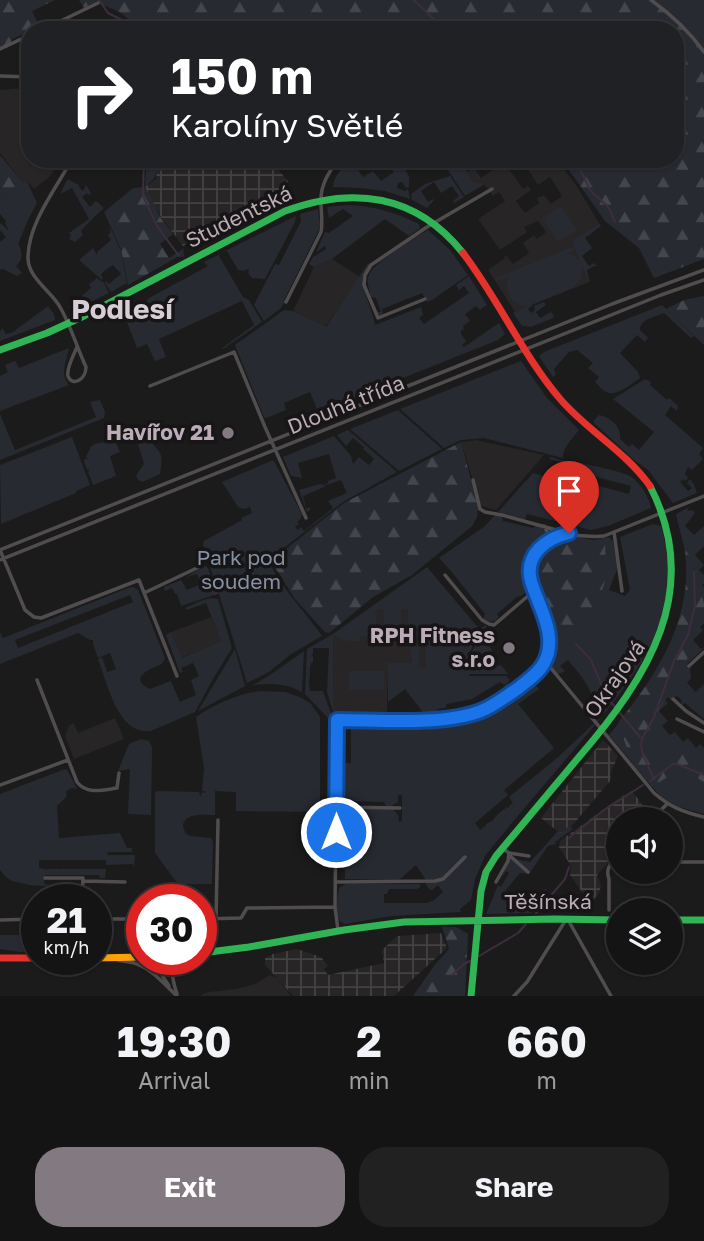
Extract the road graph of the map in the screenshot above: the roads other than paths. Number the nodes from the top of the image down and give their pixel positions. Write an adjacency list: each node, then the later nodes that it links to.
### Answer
1 (652, 0): 4 (street)
2 (98, 3): 3 (street)
3 (61, 21)
4 (678, 21)
5 (684, 27): 8 (street)
6 (21, 39): 7 (street)
7 (0, 49)
8 (704, 52)
9 (0, 76): 10 (street)
10 (21, 77)
11 (67, 168): 20 (street)
12 (333, 168): 14 (street)
13 (492, 188): 15 (street)
14 (320, 199): 15 (street, Studentská); 19 (street); 20 (street, Studentská)
15 (433, 223): 18 (street); 21 (street, Studentská)
16 (704, 270): 21 (street, Dlouhá třída)
17 (704, 280): 24 (street, Dlouhá třída)
18 (425, 299)
19 (286, 302)
20 (68, 324): 22 (street); 23 (street, Studentská)
21 (520, 341): 24 (street, Studentská); 26 (street, Dlouhá třída)
22 (77, 348): 22 (street)
23 (0, 350)
24 (526, 350): 27 (street, Dlouhá třída); 30 (street, Okrajová)
25 (150, 386): 26 (street)
26 (271, 441): 27 (street); 36 (street, Dlouhá třída)
27 (275, 450): 31 (street); 37 (street, Dlouhá třída)
28 (472, 480): 32 (street)
29 (704, 496): 30 (street)
30 (666, 512): 33 (street); 51 (street, Okrajová)
31 (306, 519)
32 (544, 526): 34 (street); 35 (street)
33 (614, 532): 34 (street); 41 (street)
34 (569, 533): 35 (street)
35 (549, 540): 40 (street)
36 (0, 550): 37 (street)
37 (2, 559): 42 (street)
38 (200, 567): 42 (street)
39 (445, 575): 40 (street)
40 (535, 590): 44 (street)
41 (622, 591)
42 (144, 593): 46 (street)
43 (704, 652): 45 (street)
44 (545, 661): 51 (street); 57 (street)
45 (689, 666)
46 (177, 676)
47 (37, 680): 53 (street)
48 (673, 699): 50 (street)
49 (677, 719): 52 (street)
50 (704, 723)
51 (601, 730): 56 (street); 62 (street, Okrajová)
52 (704, 732)
53 (68, 760): 54 (street); 55 (street)
54 (119, 773)
55 (0, 785)
56 (667, 804): 58 (street); 60 (street)
57 (336, 807): 59 (street); 71 (street)
58 (664, 807)
59 (400, 808)
60 (704, 817)
61 (218, 820): 74 (street)
62 (507, 852): 63 (street); 67 (street); 72 (street); 80 (street, Okrajová)
63 (529, 856)
64 (465, 857): 71 (street)
65 (683, 862): 66 (street)
66 (704, 862)
67 (528, 872)
68 (45, 878): 69 (street)
69 (83, 881): 70 (street); 73 (street)
70 (125, 882)
71 (336, 882): 75 (street)
72 (496, 882)
73 (83, 884)
74 (217, 884)
75 (335, 907): 78 (street); 84 (street)
76 (567, 918): 80 (street, Těšínská); 81 (street, Těšínská); 94 (street); 95 (street)
77 (21, 919): 79 (street)
78 (217, 919)
79 (0, 920)
80 (478, 920): 84 (street, Těšínská); 93 (street, Okrajová)
81 (606, 920)
82 (683, 920): 83 (street)
83 (704, 920)
84 (338, 930): 85 (street, Těšínská)
85 (217, 951)
86 (0, 958): 87 (street)
87 (21, 958)
88 (114, 958): 89 (street); 92 (street)
89 (126, 958)
90 (162, 975): 92 (street)
91 (173, 975): 92 (street)
92 (177, 996)
93 (471, 996)
94 (514, 996)
95 (611, 996)

